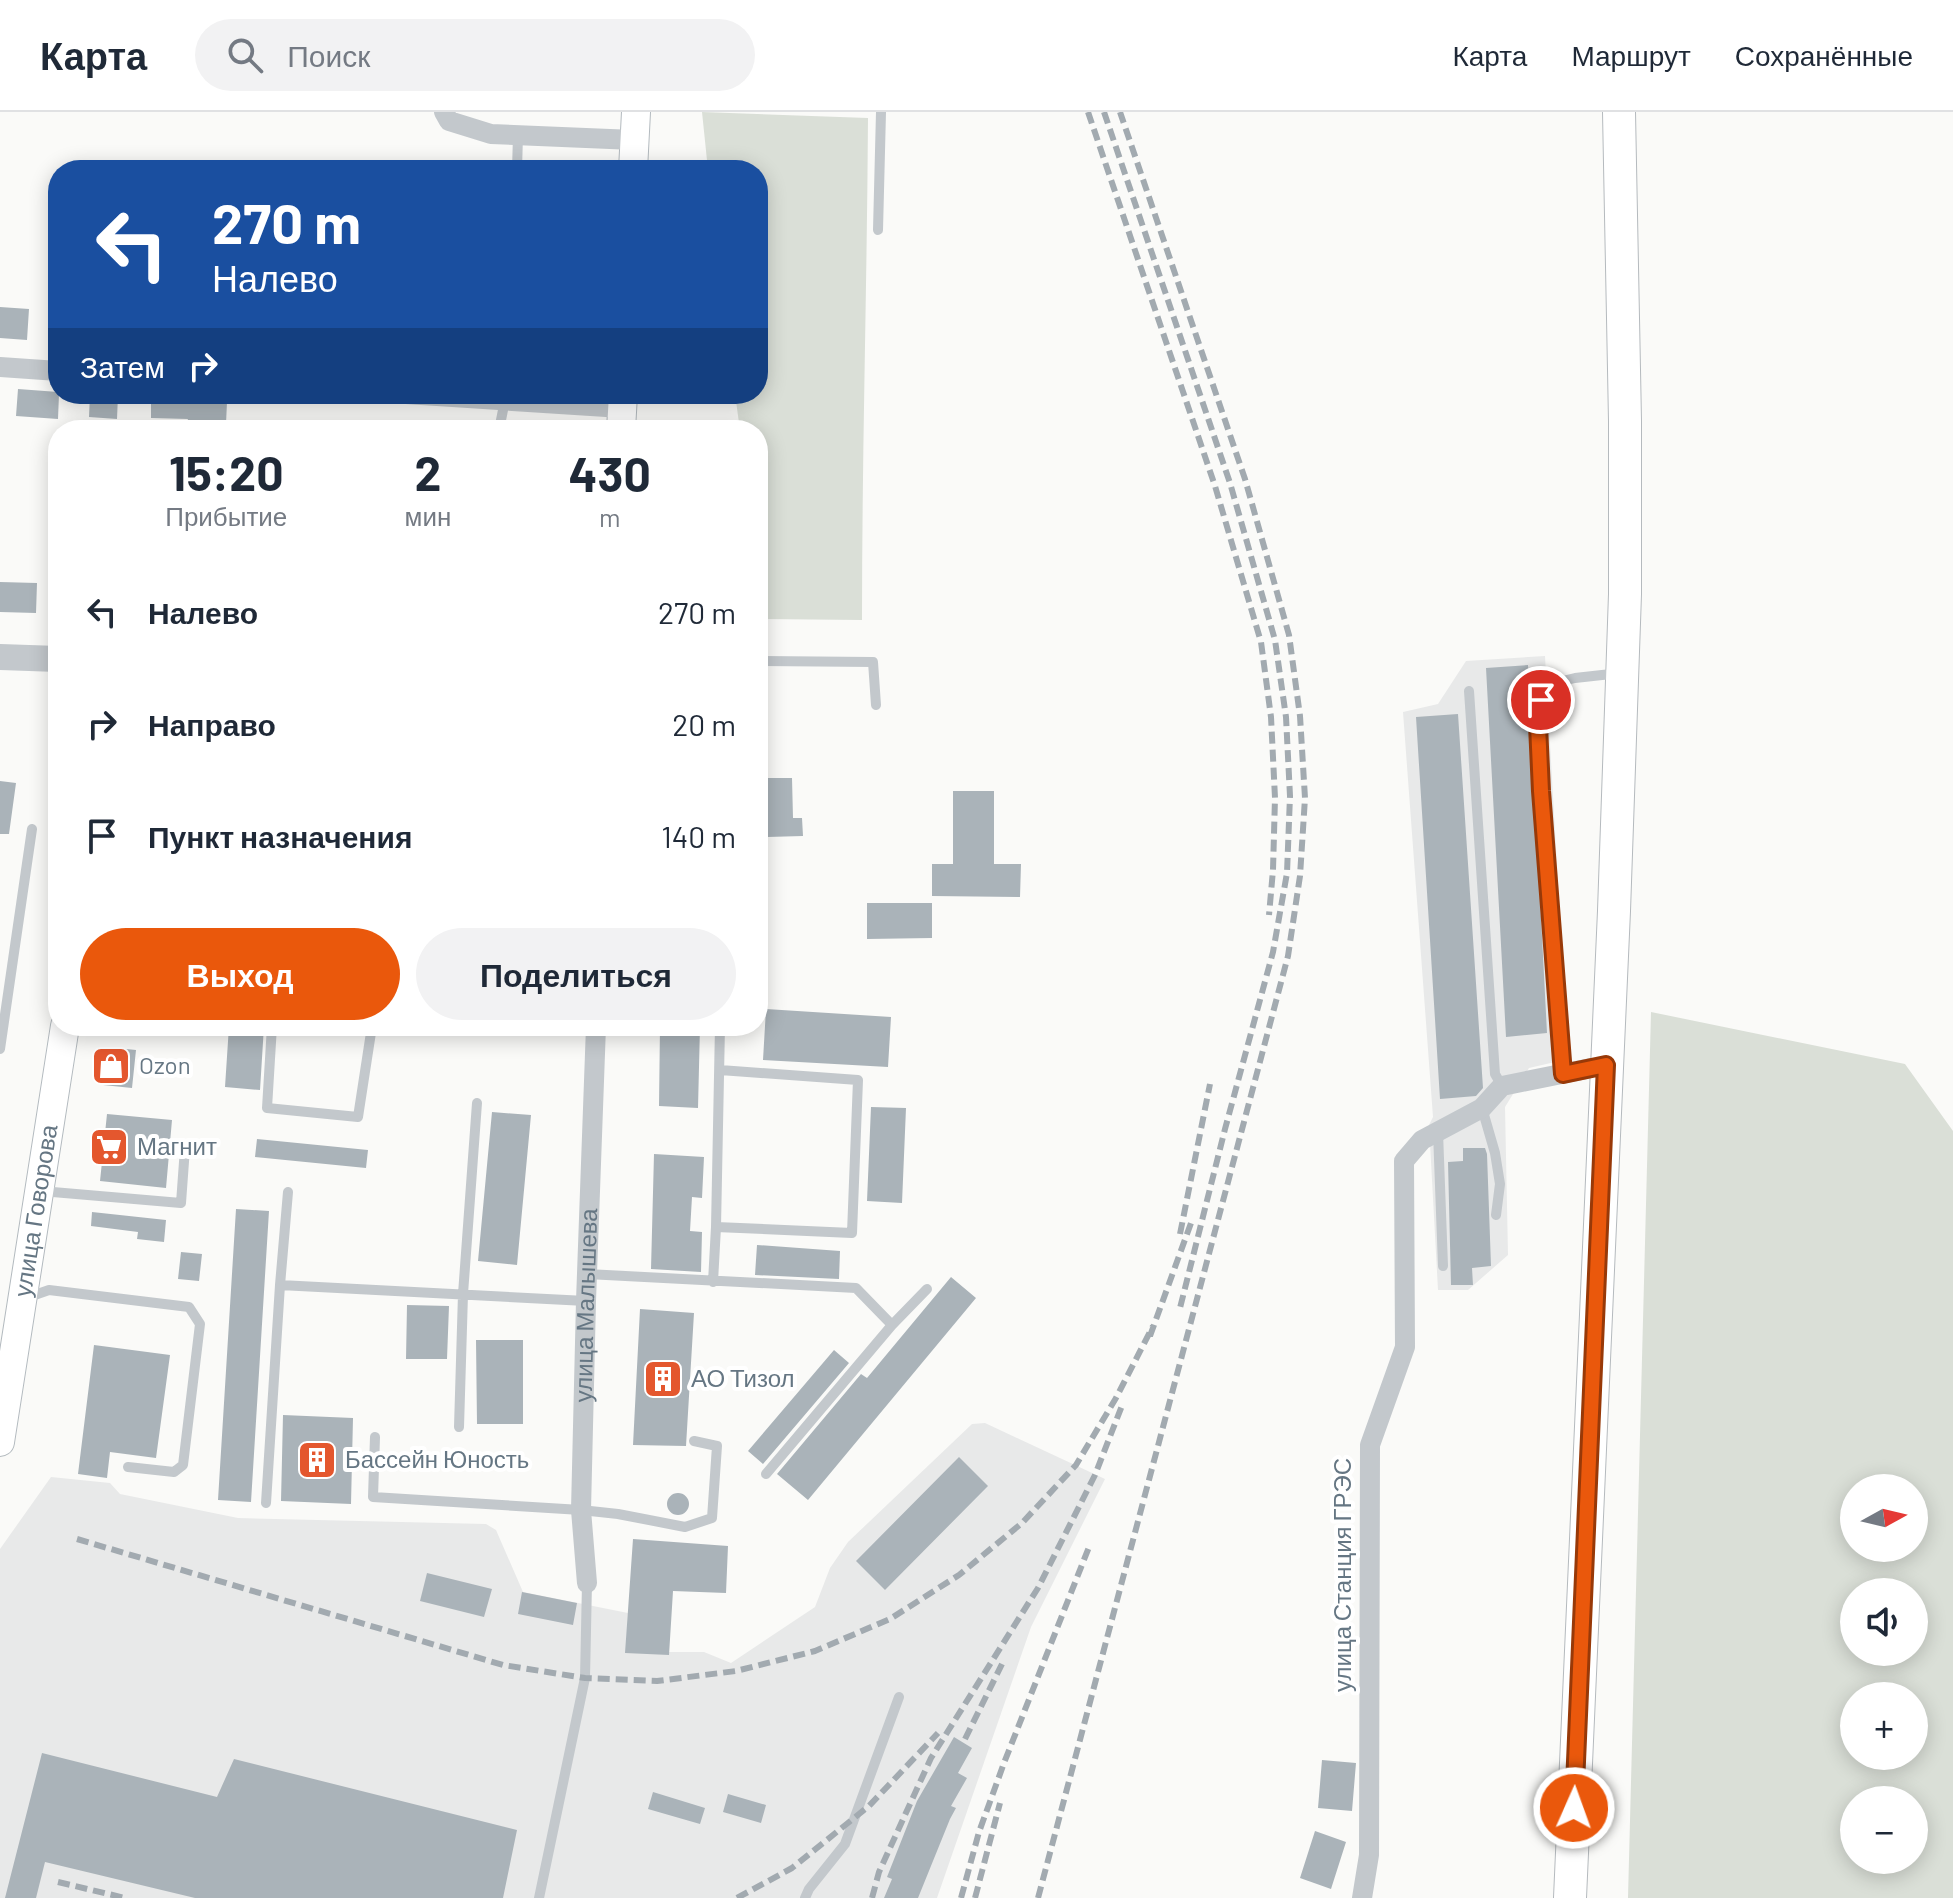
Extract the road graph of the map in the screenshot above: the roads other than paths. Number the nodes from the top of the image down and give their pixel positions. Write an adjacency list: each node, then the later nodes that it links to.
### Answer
1 (444, 112): 5 (street)
2 (636, 112): 6 (main road)
3 (881, 112): 9 (lane)
4 (1619, 112): 17 (main road)
5 (518, 135): 6 (street); 7 (lane)
6 (634, 140): 8 (main road)
7 (517, 160)
8 (633, 160)
9 (878, 230)
10 (0, 367): 11 (street)
11 (48, 370)
12 (564, 404): 13 (street)
13 (622, 411)
14 (0, 657): 15 (street)
15 (48, 659)
16 (768, 661): 19 (lane)
17 (1622, 673): 27 (main road); 29 (lane)
18 (1469, 691): 30 (lane)
19 (876, 705)
20 (32, 829): 26 (lane)
21 (63, 1036): 35 (main road, улица Говорова)
22 (271, 1036): 23 (lane)
23 (370, 1036)
24 (596, 1036): 40 (street, улица Малышева)
25 (720, 1036): 28 (lane)
26 (0, 1049)
27 (1606, 1065): 29 (street); 62 (main road)
28 (720, 1070): 38 (lane); 38 (lane)
29 (1563, 1074): 30 (street)
30 (1502, 1086): 32 (street)
31 (477, 1103): 44 (lane)
32 (1482, 1108): 33 (street); 37 (lane)
33 (1438, 1132): 39 (lane); 61 (street, улица Станция ГРЭС)
34 (185, 1148): 35 (lane)
35 (39, 1191): 45 (main road, улица Говорова)
36 (288, 1192): 42 (lane)
37 (1496, 1215)
38 (716, 1227): 41 (lane)
39 (1443, 1266)
40 (587, 1274): 41 (lane); 46 (street, улица Малышева)
41 (713, 1282): 47 (lane)
42 (280, 1285): 44 (lane); 55 (lane)
43 (927, 1289): 47 (lane)
44 (463, 1294): 46 (lane); 49 (lane)
45 (22, 1300): 48 (main road, улица Говорова); 53 (lane)
46 (586, 1301): 56 (street, улица Малышева)
47 (892, 1325): 54 (lane)
48 (3, 1400): 52 (main road, улица Говорова)
49 (459, 1427)
50 (375, 1437): 56 (lane)
51 (694, 1441): 56 (lane)
52 (0, 1442)
53 (128, 1467)
54 (766, 1474)
55 (266, 1503)
56 (581, 1510): 57 (street, улица Малышева)
57 (587, 1583): 59 (lane)
58 (899, 1697): 60 (lane)
59 (539, 1898)
60 (805, 1898)
61 (1362, 1898)
62 (1570, 1898)

